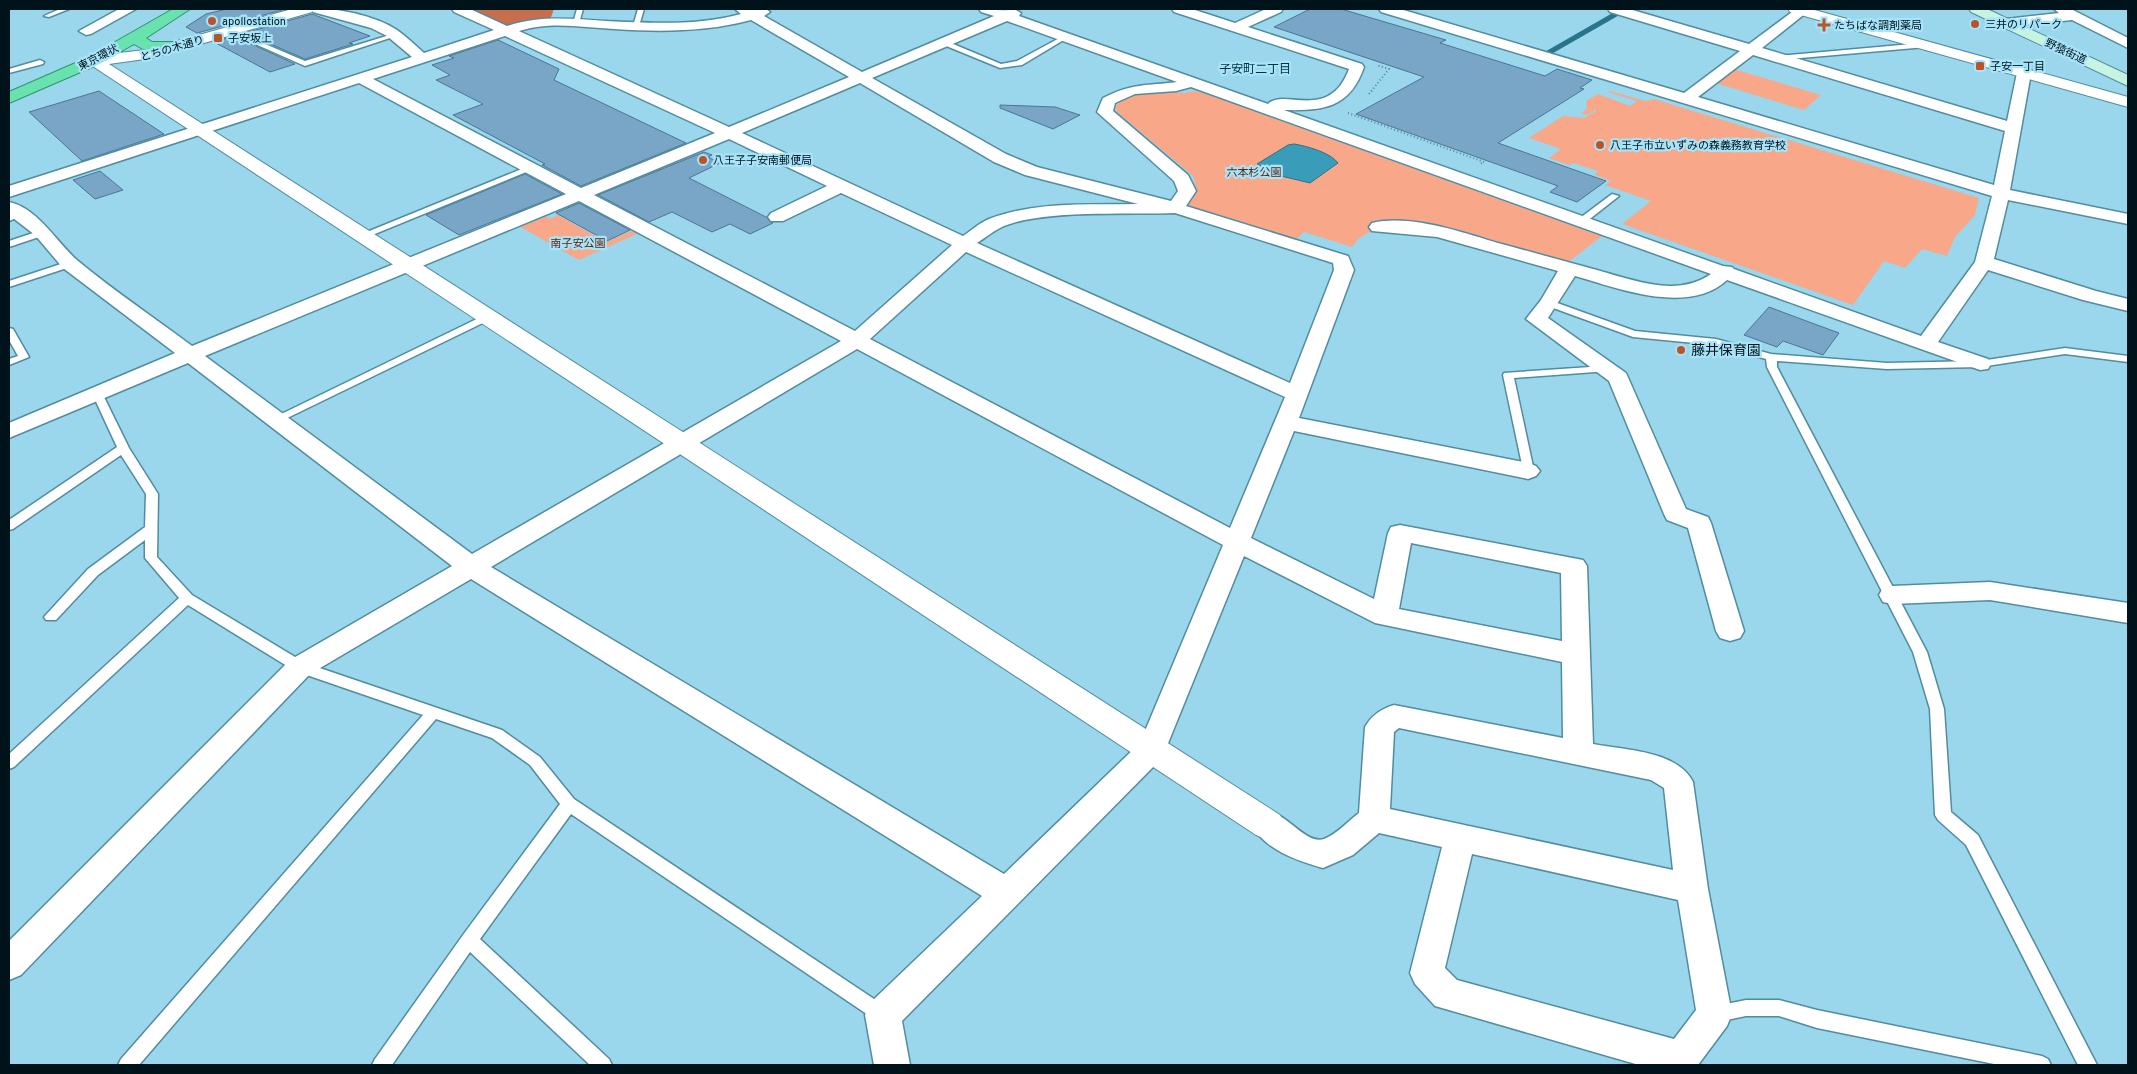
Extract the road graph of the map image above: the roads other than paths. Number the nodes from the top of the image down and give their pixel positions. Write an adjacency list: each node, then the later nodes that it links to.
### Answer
1 (66, 9): 21 (lane)
2 (129, 9): 28 (street)
3 (184, 9): 31 (highway, 東京環状)
4 (307, 9): 29 (street, とちの木通り)
5 (318, 9): 32 (street)
6 (459, 9): 30 (street)
7 (580, 9): 24 (lane)
8 (641, 9): 26 (lane)
9 (773, 9): 18 (street)
10 (986, 9): 22 (street)
11 (1026, 9): 22 (street)
12 (1179, 9): 27 (street)
13 (1276, 9): 27 (street)
14 (1386, 9): 23 (street)
15 (1615, 9): 38 (street)
16 (1800, 9): 35 (street); 38 (street)
17 (1976, 9): 25 (main road, 野猿街道)
18 (748, 12): 26 (street); 46 (street)
19 (1442, 13): 23 (street)
20 (2067, 13): 25 (street); 36 (street)
21 (47, 16)
22 (1006, 16): 33 (street); 34 (street)
23 (1427, 21): 50 (street)
24 (576, 23): 26 (street); 30 (street)
25 (2006, 23): 47 (main road, 野猿街道)
26 (636, 26)
27 (1237, 27): 52 (street)
28 (86, 31)
29 (230, 31): 32 (lane); 37 (street, とちの木通り)
30 (505, 31): 39 (street); 55 (street)
31 (141, 34): 37 (highway); 41 (highway, 東京環状)
32 (395, 35): 39 (street)
33 (1066, 37): 34 (lane); 48 (street)
34 (943, 43): 46 (street)
35 (1923, 44): 40 (lane); 44 (street)
36 (2128, 44)
37 (181, 45): 41 (street, とちの木通り)
38 (1749, 50): 40 (street); 50 (street)
39 (422, 58): 45 (street)
40 (1778, 58): 53 (street)
41 (92, 61): 49 (highway, 東京環状); 54 (street)
42 (40, 62): 43 (lane)
43 (9, 71)
44 (2024, 73): 51 (street); 53 (street)
45 (360, 78): 54 (street); 56 (street)
46 (860, 78): 55 (street); 62 (street)
47 (2128, 81)
48 (1189, 83): 52 (street); 62 (street)
49 (9, 98)
50 (1685, 100): 58 (street)
51 (2128, 102)
52 (1250, 104): 65 (street)
53 (2013, 128): 58 (street)
54 (198, 130): 61 (street); 68 (street)
55 (729, 133): 57 (street); 59 (street)
56 (532, 168): 59 (street); 68 (lane)
57 (841, 186): 63 (street); 70 (street)
58 (2000, 193): 64 (street); 71 (street)
59 (581, 194): 73 (street); 81 (street)
60 (1615, 196): 65 (lane)
61 (11, 208): 67 (street)
62 (1176, 208): 70 (street); 90 (street)
63 (776, 217)
64 (2128, 219)
65 (1583, 220): 75 (street)
66 (1378, 227): 74 (street)
67 (42, 233): 69 (lane); 72 (street)
68 (362, 236): 73 (street)
69 (9, 244)
70 (964, 244): 81 (street); 90 (street)
71 (1984, 262): 78 (street); 82 (street)
72 (70, 264): 76 (lane); 83 (street)
73 (408, 266): 79 (street); 83 (street)
74 (1569, 269): 75 (street); 77 (street)
75 (1725, 271): 82 (street)
76 (9, 284)
77 (1550, 303): 84 (lane); 88 (street)
78 (2128, 305)
79 (487, 317): 91 (lane); 94 (street)
80 (9, 332): 86 (lane)
81 (856, 341): 94 (street); 99 (street)
82 (1927, 344): 87 (street)
83 (188, 355): 89 (street); 91 (street)
84 (1771, 357): 87 (lane); 101 (lane)
85 (2128, 360): 87 (lane)
86 (9, 362)
87 (1980, 364)
88 (1605, 369): 96 (lane); 106 (street)
89 (96, 393): 93 (street); 95 (lane)
90 (1296, 394): 92 (street)
91 (275, 420): 100 (street)
92 (1286, 422): 96 (street); 99 (street)
93 (9, 431)
94 (681, 444): 100 (street); 110 (street)
95 (123, 448): 97 (lane); 98 (lane)
96 (1528, 471)
97 (9, 526)
98 (151, 528): 102 (lane); 105 (lane)
99 (1237, 542): 104 (street); 110 (street)
100 (471, 567): 108 (street); 118 (street)
101 (1892, 595): 103 (street); 128 (lane)
102 (187, 598): 108 (lane); 112 (lane)
103 (2128, 613)
104 (1384, 616): 107 (street); 107 (street)
105 (51, 617)
106 (1730, 631)
107 (1576, 654): 111 (street)
108 (300, 667): 109 (lane); 120 (street)
109 (432, 714): 113 (lane); 123 (lane)
110 (1152, 750): 115 (street); 118 (street)
111 (1578, 753): 114 (street); 117 (street)
112 (9, 763)
113 (569, 804): 119 (lane); 122 (lane)
114 (1374, 819): 115 (street); 116 (street)
115 (1268, 825)
116 (1460, 840): 117 (street); 121 (street)
117 (1692, 889): 121 (street)
118 (1006, 893): 122 (street)
119 (469, 940): 124 (lane); 125 (lane)
120 (9, 964)
121 (1714, 1014): 127 (lane)
122 (883, 1015): 126 (street)
123 (127, 1065)
124 (381, 1065)
125 (603, 1065)
126 (892, 1065)
127 (2042, 1065)
128 (2088, 1065)

